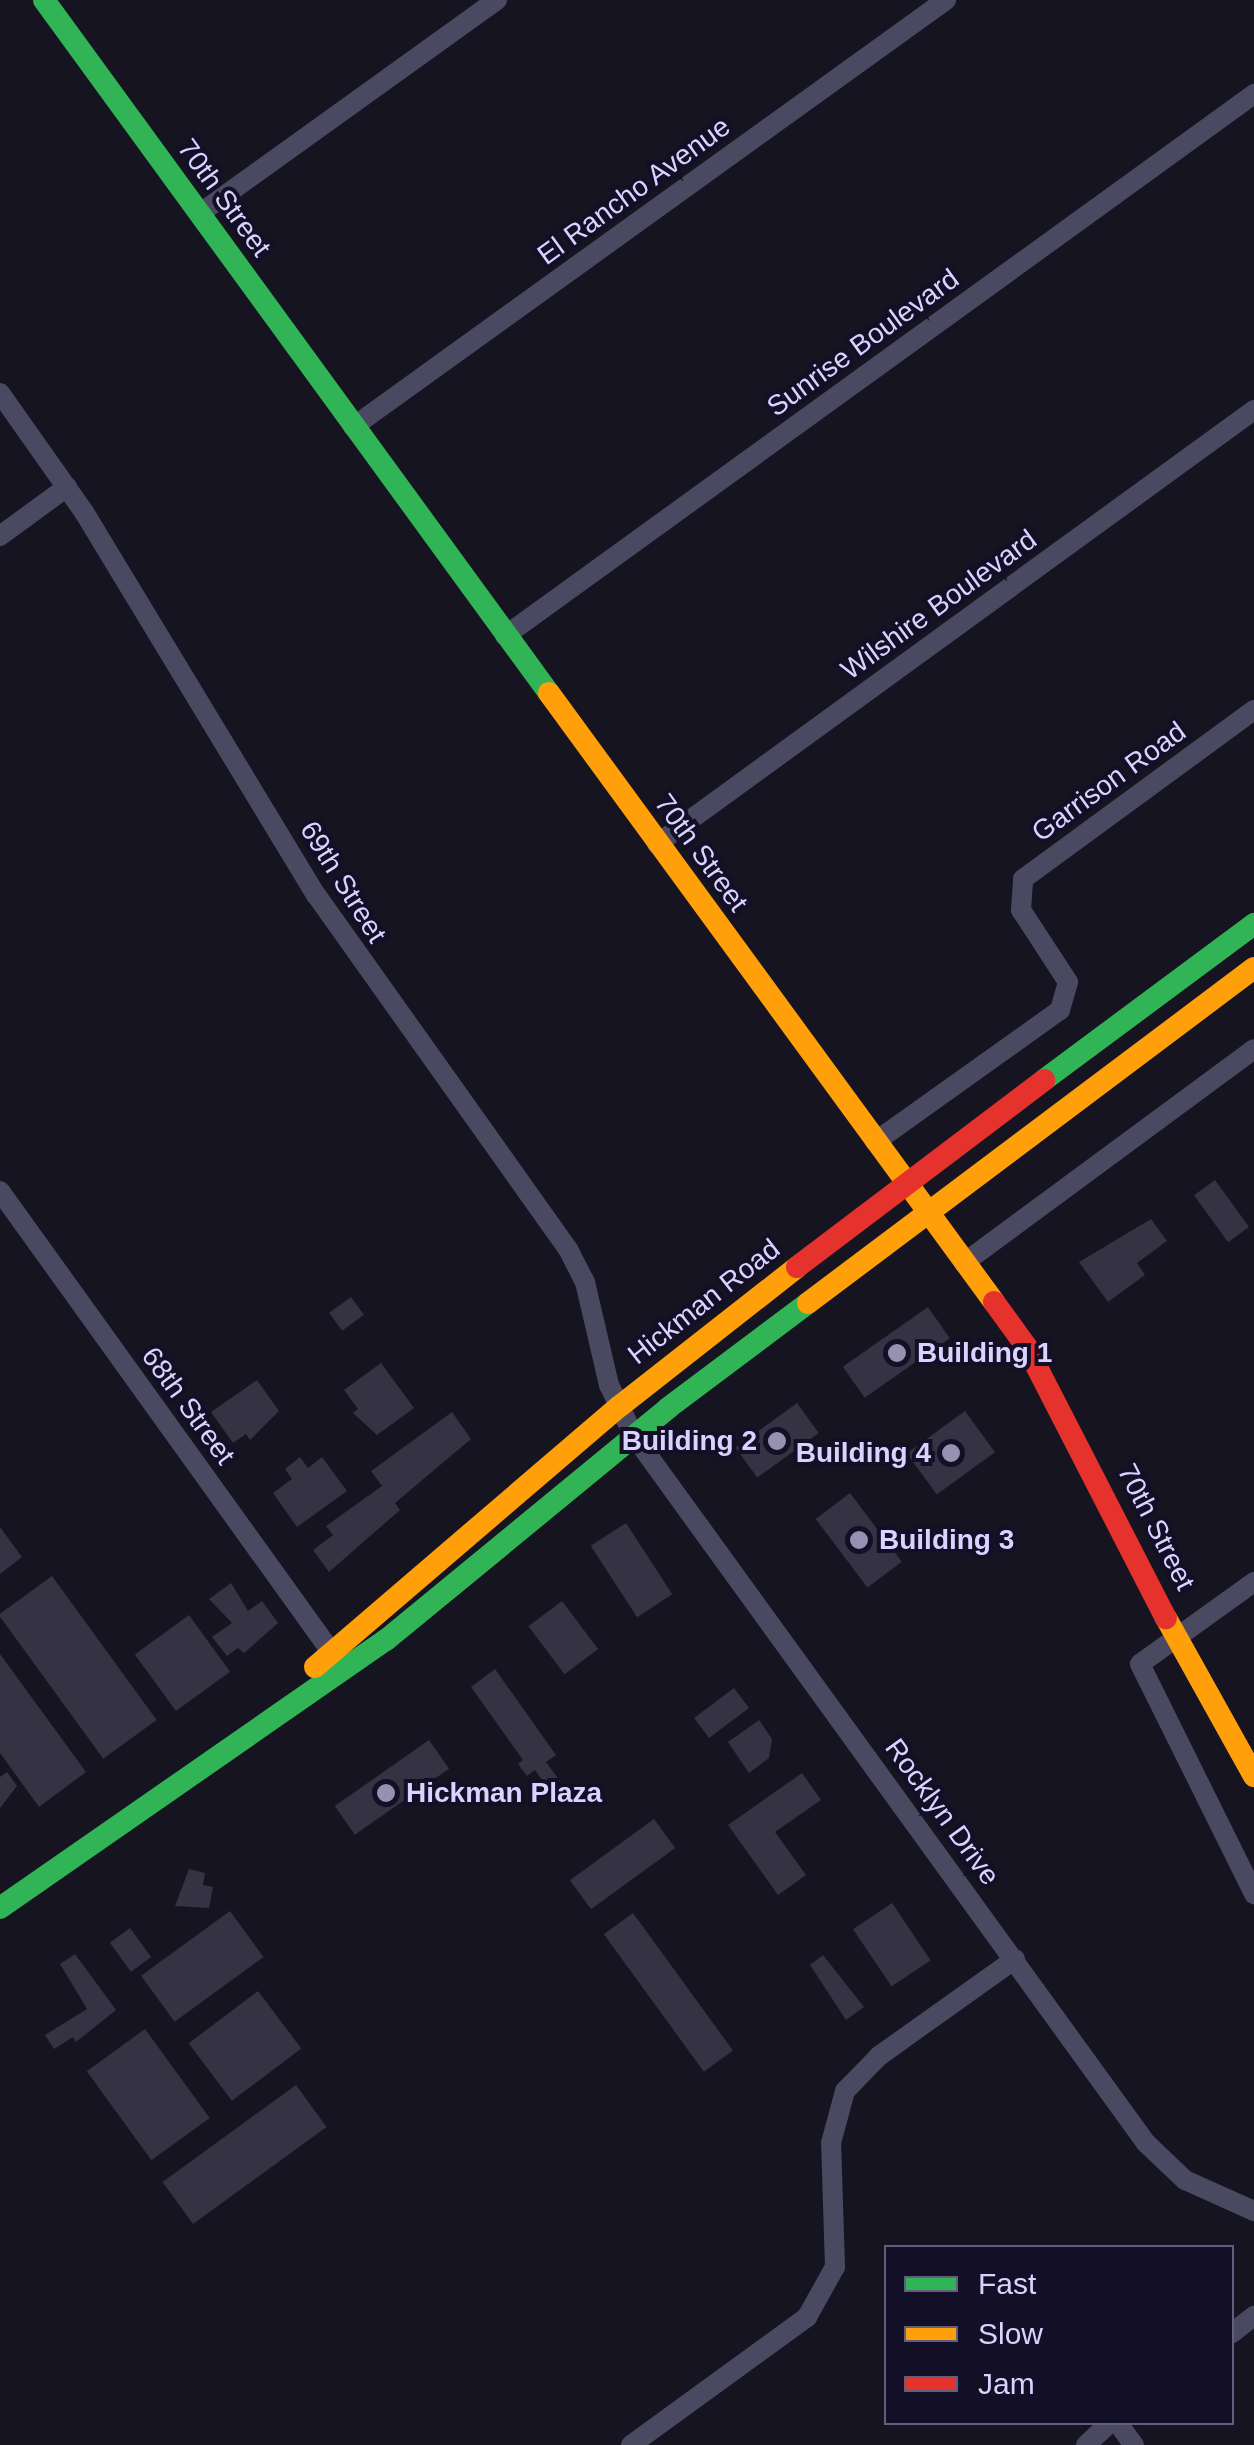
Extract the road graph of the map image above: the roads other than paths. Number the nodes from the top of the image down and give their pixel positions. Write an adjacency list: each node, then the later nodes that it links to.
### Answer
1 (44, 0): 5 (main road, 70th Street)
2 (497, 0): 5 (street)
3 (946, 0): 8 (street, El Rancho Avenue)
4 (1254, 94): 11 (street, Sunrise Boulevard)
5 (199, 214): 8 (main road, 70th Street)
6 (0, 394): 9 (street, 69th Street)
7 (1254, 410): 13 (street, Wilshire Boulevard)
8 (353, 427): 11 (main road, 70th Street)
9 (66, 486): 10 (street); 22 (street, 69th Street)
10 (0, 536)
11 (505, 636): 13 (main road, 70th Street)
12 (1254, 710): 17 (street, Garrison Road)
13 (657, 844): 17 (main road, 70th Street)
14 (1254, 924): 18 (main road, Hickman Road)
15 (1254, 968): 20 (main road, Hickman Road)
16 (1254, 1048): 21 (street)
17 (875, 1142): 18 (main road, 70th Street)
18 (906, 1184): 20 (main road, 70th Street); 22 (main road, Hickman Road)
19 (0, 1191): 26 (street, 68th Street)
20 (926, 1211): 21 (main road, 70th Street); 23 (main road, Hickman Road)
21 (964, 1263): 25 (main road, 70th Street)
22 (620, 1406): 23 (street, Rocklyn Drive); 26 (main road, Hickman Road)
23 (634, 1436): 26 (main road, Hickman Road); 32 (street, Rocklyn Drive)
24 (1254, 1582): 25 (street)
25 (1178, 1636): 27 (main road, 70th Street); 29 (street)
26 (338, 1661): 28 (main road, Hickman Road)
27 (1254, 1776)
28 (82, 1856): 30 (main road, Hickman Road); 31 (main road, Hickman Road)
29 (1254, 1894)
30 (0, 1908)
31 (0, 1925)
32 (1015, 1959): 33 (street, Rocklyn Drive); 38 (street)
33 (1254, 2211)
34 (1254, 2316): 35 (street)
35 (1234, 2331)
36 (1110, 2425): 39 (street)
37 (1117, 2425): 40 (street)
38 (632, 2445)
39 (1086, 2445)
40 (1134, 2445)

